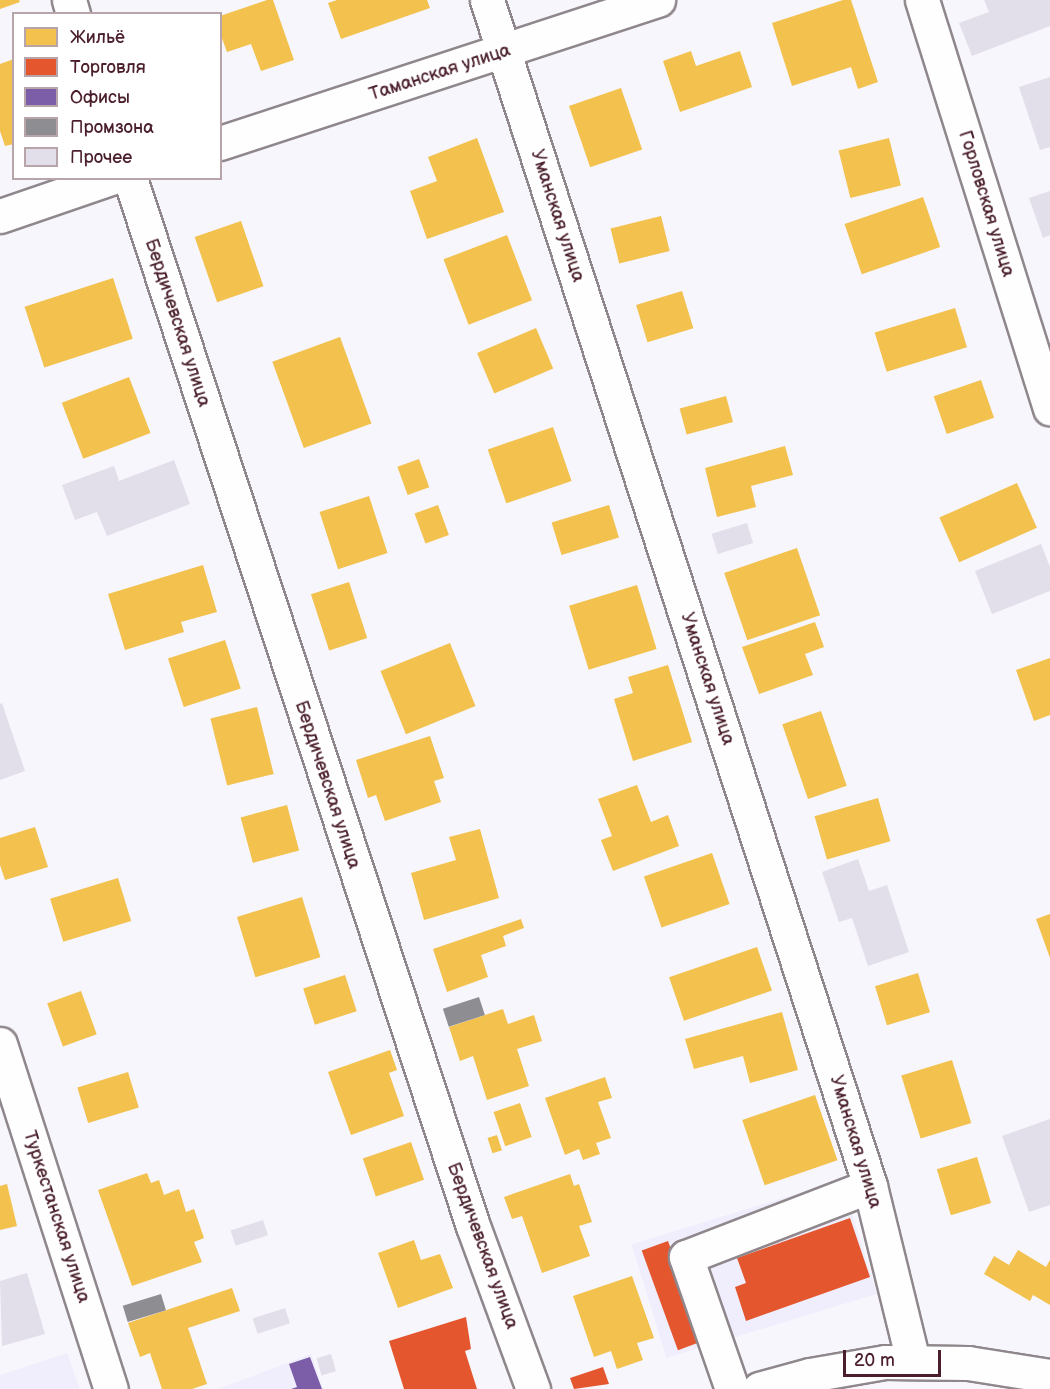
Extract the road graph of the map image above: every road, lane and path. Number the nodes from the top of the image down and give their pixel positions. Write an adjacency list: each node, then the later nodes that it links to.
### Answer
1 (487, 0): 4 (street, Уманская улица)
2 (658, 0): 4 (street, Таманская улица)
3 (922, 0): 9 (street, Горловская улица)
4 (504, 53): 5 (street, Таманская улица); 11 (street, Уманская улица)
5 (222, 142)
6 (105, 180): 8 (street)
7 (131, 180): 15 (street, Бердичевская улица)
8 (0, 216)
9 (1050, 408)
10 (0, 1044): 14 (street, Туркестанская улица)
11 (870, 1186): 12 (street, Уманская улица); 16 (street)
12 (913, 1361): 13 (street); 17 (street)
13 (1050, 1376)
14 (111, 1389)
15 (533, 1389)
16 (732, 1389)
17 (759, 1389)

